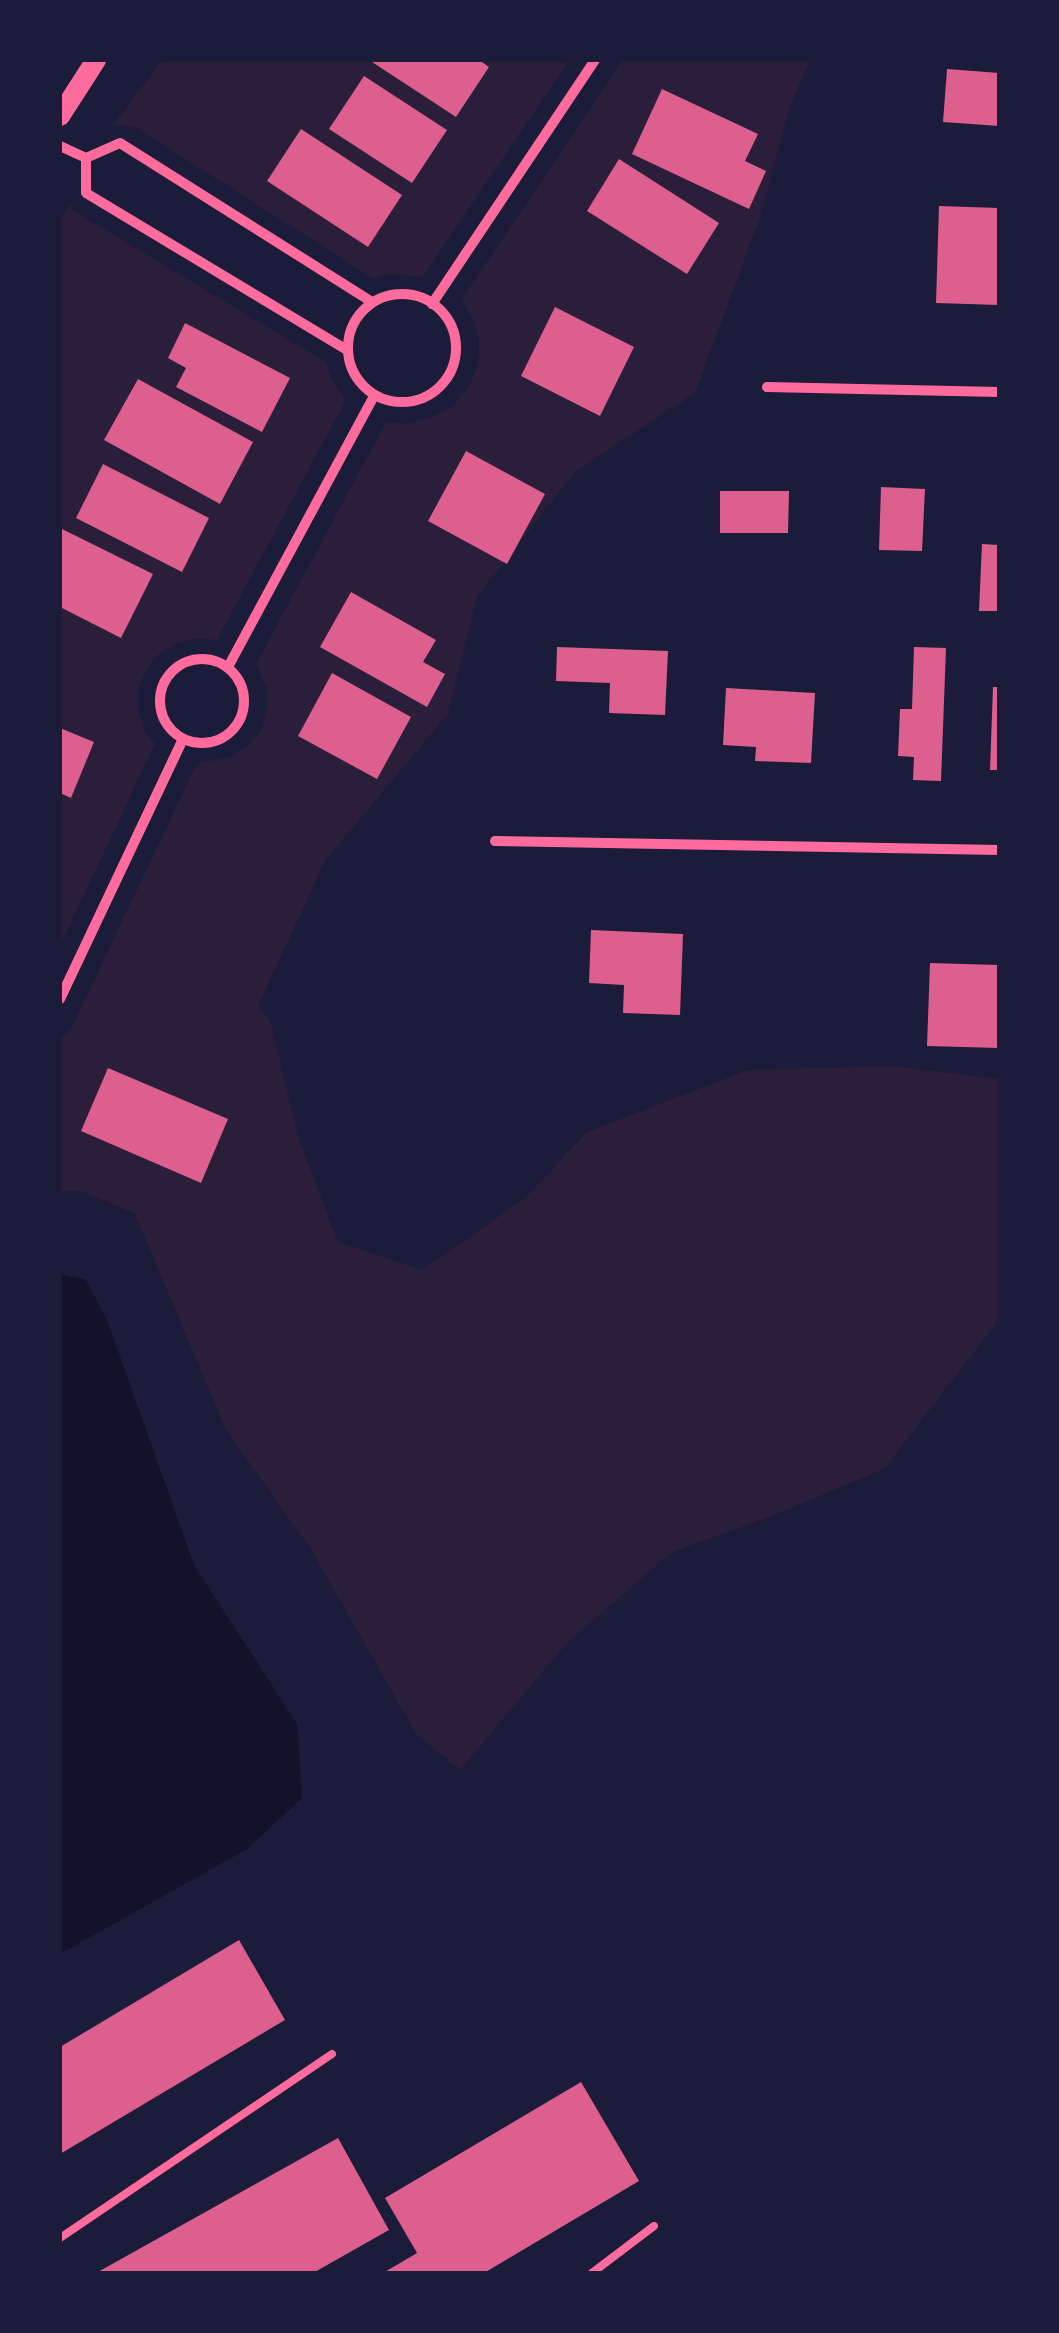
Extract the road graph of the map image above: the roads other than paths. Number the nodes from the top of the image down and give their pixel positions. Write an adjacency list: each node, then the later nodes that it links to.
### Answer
1 (96, 60): 3 (main road)
2 (595, 60): 7 (street)
3 (60, 116)
4 (60, 146): 5 (street)
5 (86, 158): 6 (street); 8 (street)
6 (372, 302): 7 (street); 8 (street)
7 (432, 304): 11 (street)
8 (348, 350): 11 (street)
9 (767, 387): 10 (street)
10 (999, 392)
11 (374, 396): 12 (street)
12 (228, 668): 13 (street); 13 (street)
13 (184, 739): 16 (street)
14 (495, 841): 15 (street)
15 (999, 850)
16 (60, 999)
17 (332, 2054): 19 (lane)
18 (654, 2226): 20 (lane)
19 (60, 2238)
20 (592, 2273)

